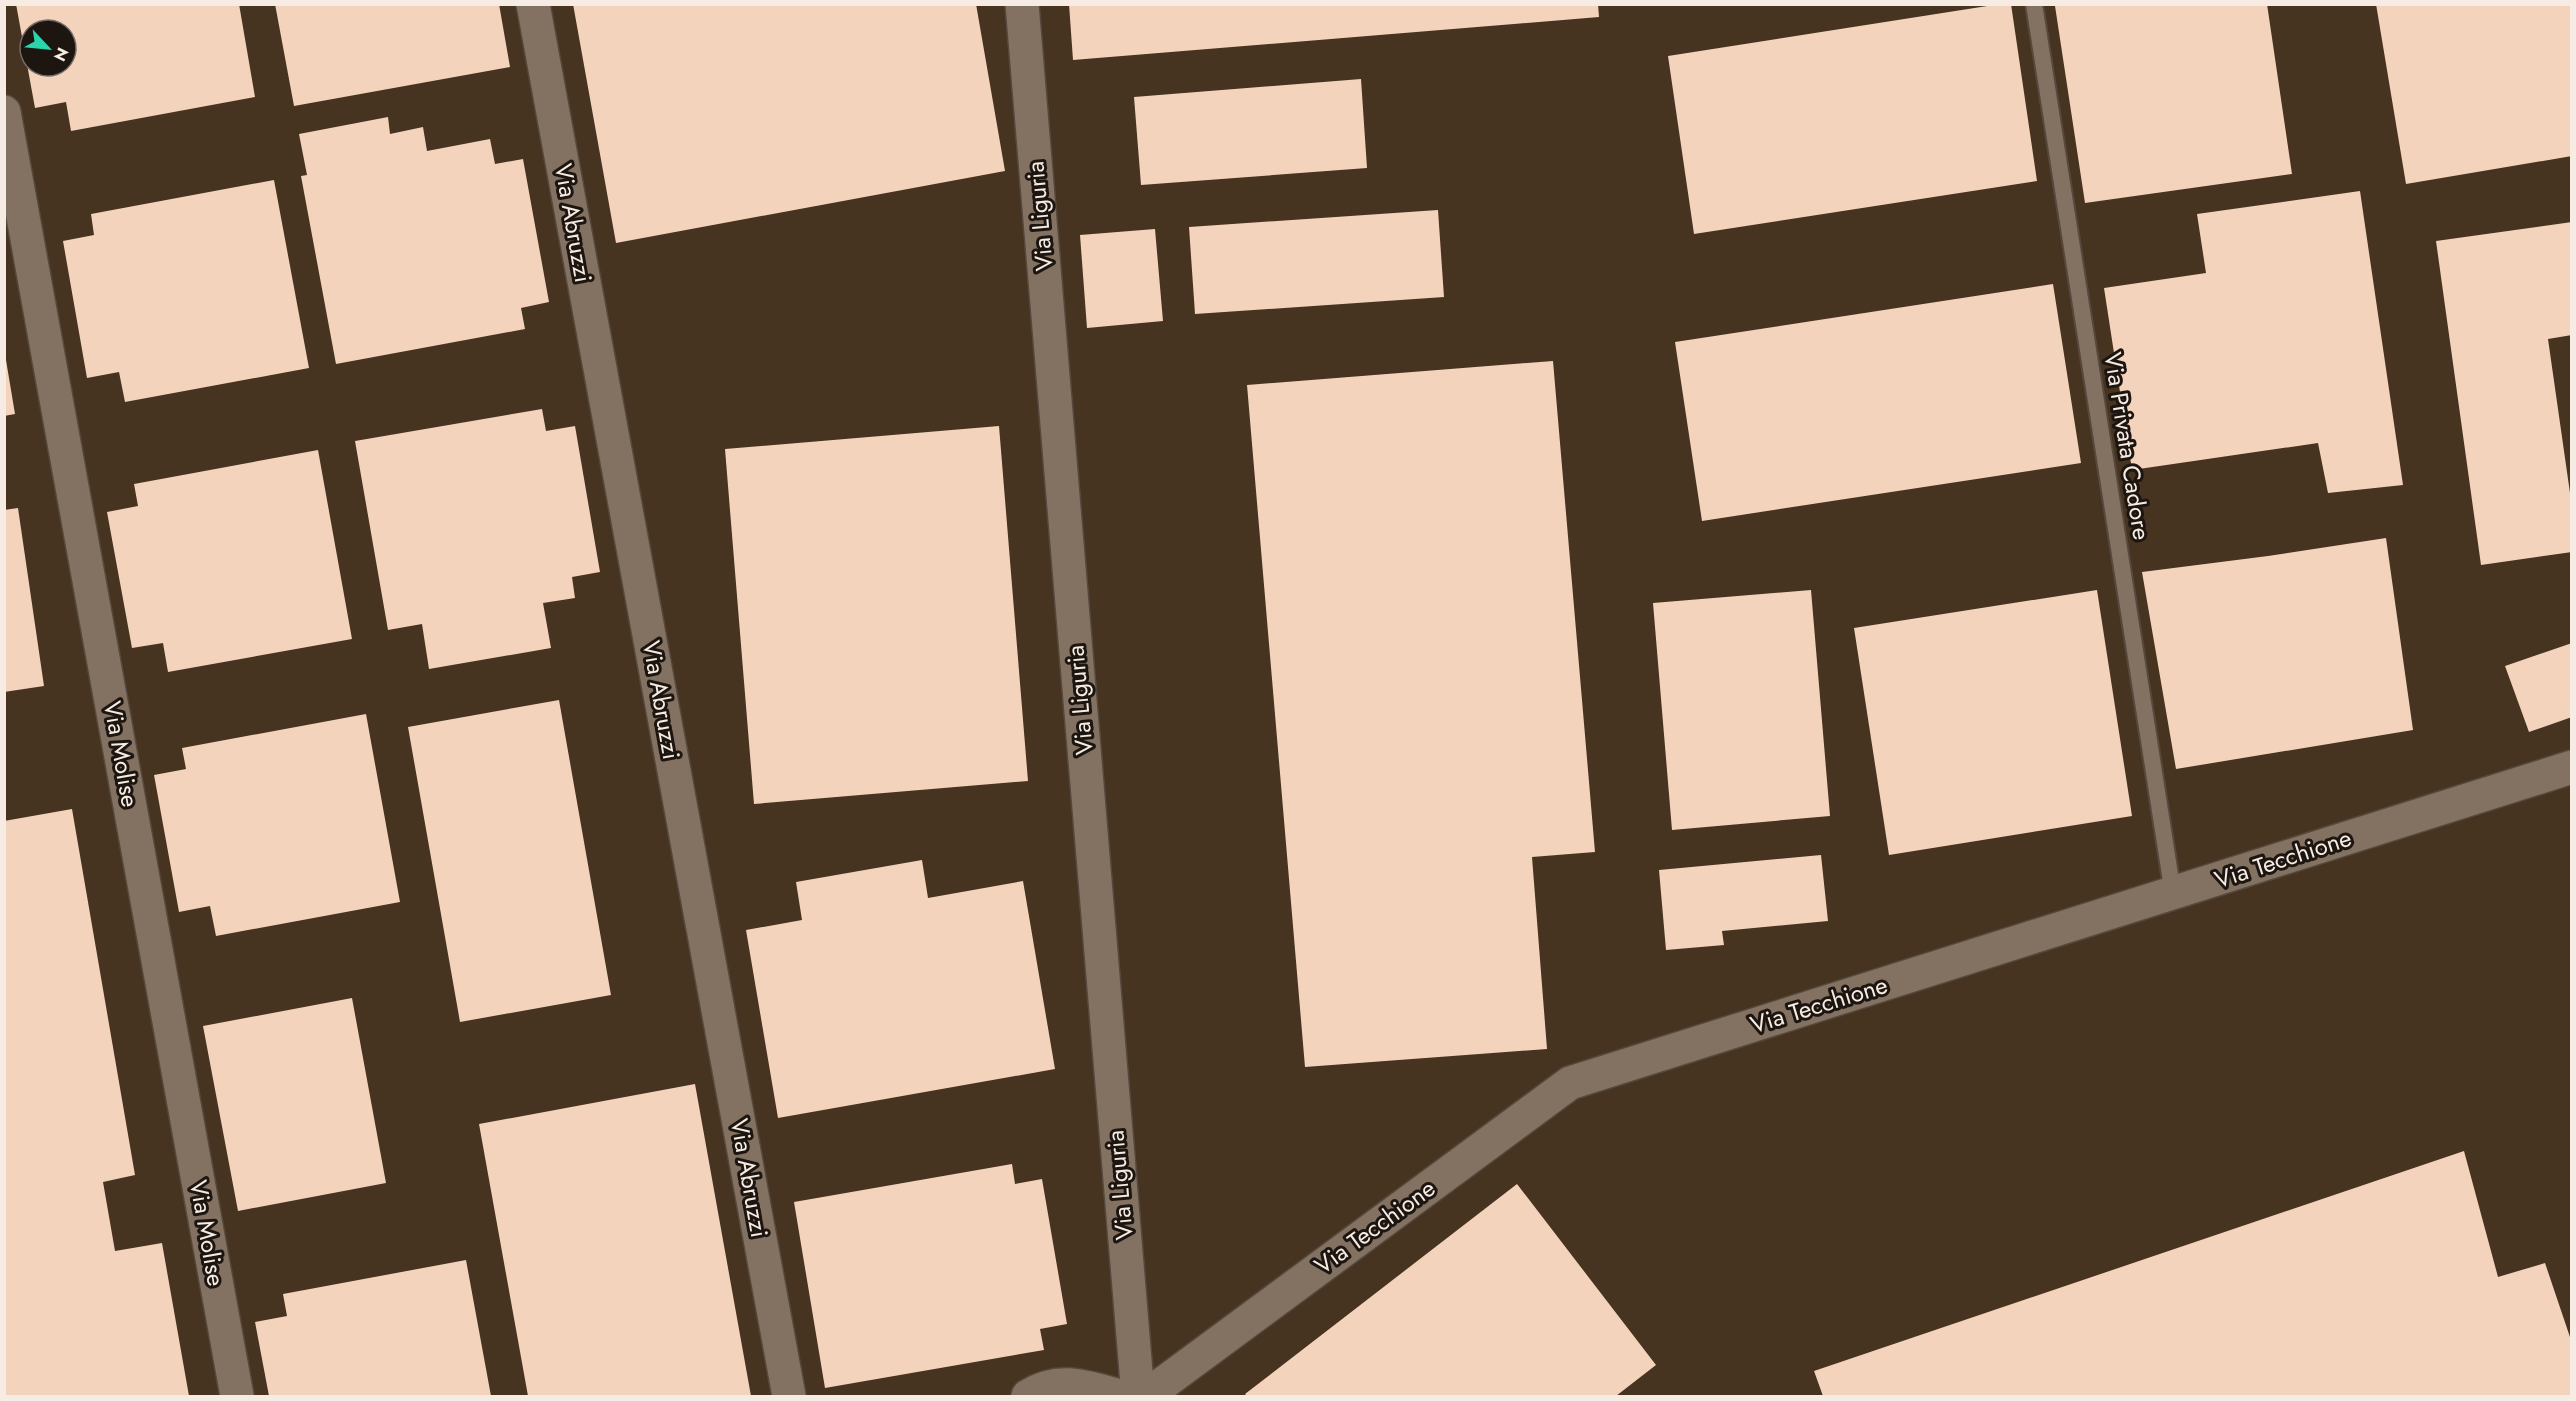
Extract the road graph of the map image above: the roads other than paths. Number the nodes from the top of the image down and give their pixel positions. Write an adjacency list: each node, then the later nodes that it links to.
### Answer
1 (533, 4): 8 (street, Via Abruzzi)
2 (1022, 4): 11 (street, Via Liguria)
3 (2034, 4): 6 (lane, Via Privata Cadore)
4 (4, 112): 7 (street, Via Molise)
5 (2571, 767): 6 (street, Via Tecchione)
6 (2173, 894): 12 (street, Via Tecchione)
7 (237, 1396)
8 (789, 1396)
9 (1028, 1396): 10 (street)
10 (1120, 1396)
11 (1138, 1396)
12 (1146, 1396)

